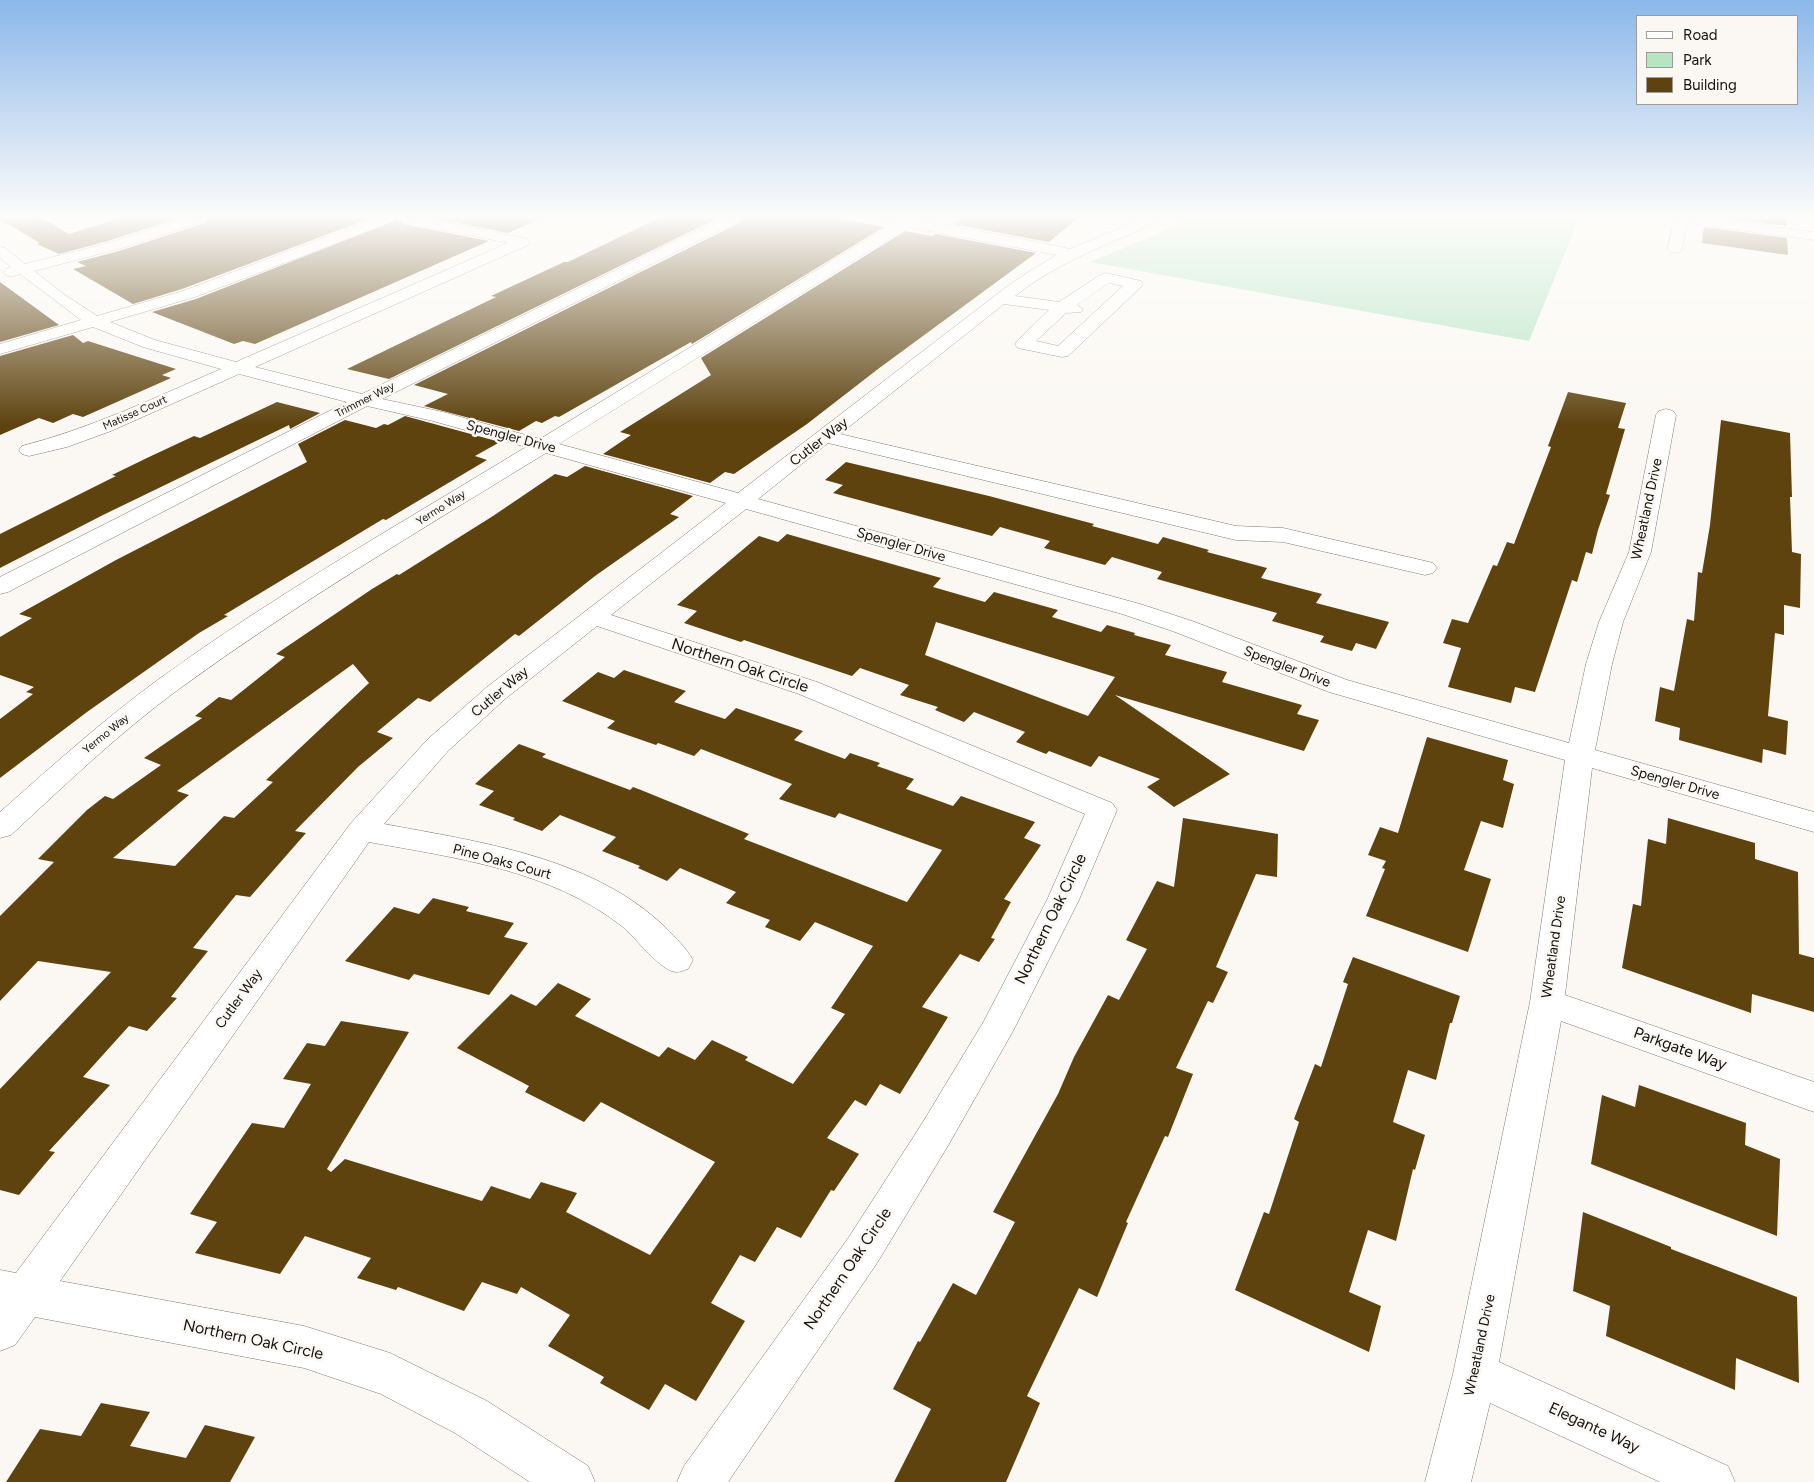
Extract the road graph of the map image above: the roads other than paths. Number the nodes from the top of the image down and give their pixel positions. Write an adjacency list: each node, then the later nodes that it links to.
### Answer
1 (46, 287): 12 (street, Spengler Drive)
2 (210, 287): 12 (street)
3 (420, 287): 14 (street, Matisse Court)
4 (593, 287): 15 (street, Trimmer Way)
5 (800, 287): 18 (street, Yermo Way)
6 (1017, 287): 9 (street, Cutler Way)
7 (1092, 287): 10 (street)
8 (1132, 287): 11 (street)
9 (1001, 299): 10 (street); 17 (street, Cutler Way)
10 (1062, 307): 11 (street); 11 (street)
11 (1103, 314)
12 (96, 322): 13 (street); 14 (street, Spengler Drive)
13 (0, 349)
14 (237, 368): 15 (street, Spengler Drive); 19 (street, Matisse Court)
15 (363, 401): 18 (street, Spengler Drive); 22 (street, Trimmer Way)
16 (1666, 416): 24 (street, Wheatland Drive)
17 (826, 437): 20 (street, Cutler Way); 21 (street)
18 (543, 446): 20 (street, Spengler Drive); 26 (street, Yermo Way)
19 (29, 450)
20 (744, 502): 23 (street, Cutler Way); 24 (street, Spengler Drive)
21 (1425, 568)
22 (0, 587)
23 (594, 617): 27 (street, Cutler Way); 35 (street, Northern Oak Circle)
24 (1580, 756): 25 (street, Spengler Drive); 29 (street, Wheatland Drive)
25 (1814, 822)
26 (0, 828)
27 (362, 830): 28 (street, Pine Oaks Court); 31 (street, Cutler Way)
28 (676, 960)
29 (1547, 1002): 30 (street, Parkgate Way); 33 (street, Wheatland Drive)
30 (1814, 1096)
31 (12, 1293): 32 (street, Cutler Way); 34 (street, Northern Oak Circle)
32 (0, 1330)
33 (1475, 1374): 36 (street, Wheatland Drive); 37 (street, Elegante Way)
34 (572, 1482)
35 (700, 1482)
36 (1448, 1482)
37 (1712, 1482)

